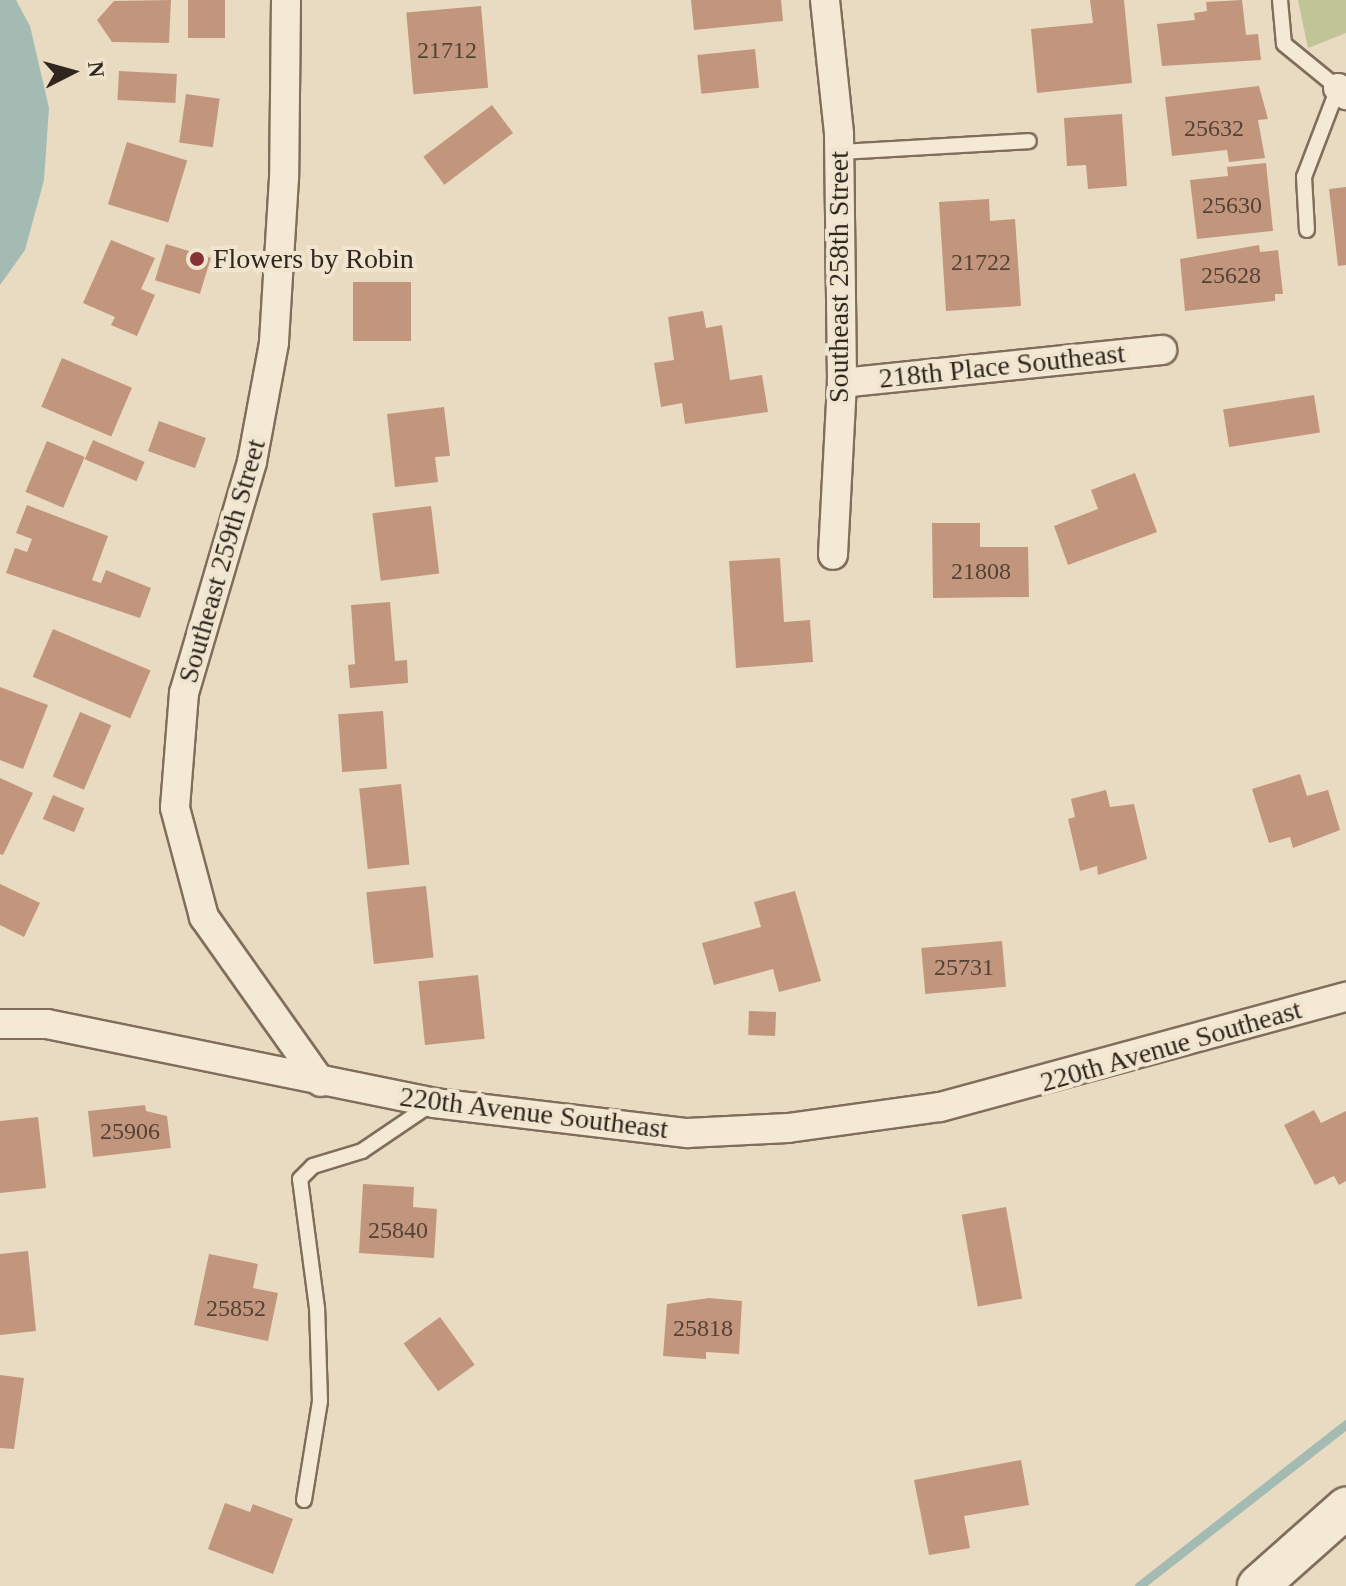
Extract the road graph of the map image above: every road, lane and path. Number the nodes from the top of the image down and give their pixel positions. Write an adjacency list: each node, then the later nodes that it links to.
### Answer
1 (286, 0): 13 (street, Southeast 259th Street)
2 (825, 0): 6 (street, Southeast 258th Street)
3 (1280, 0): 4 (lane)
4 (1342, 91): 7 (lane)
5 (1029, 141): 6 (lane)
6 (839, 152): 9 (street, Southeast 258th Street)
7 (1307, 230)
8 (1162, 350): 9 (street, 218th Place Southeast)
9 (842, 383): 10 (street, Southeast 258th Street)
10 (833, 555)
11 (1346, 997): 14 (street, 220th Avenue Southeast)
12 (0, 1024): 13 (street, 220th Avenue Southeast)
13 (321, 1082): 14 (street, 220th Avenue Southeast)
14 (434, 1103): 15 (lane)
15 (304, 1500)
16 (1346, 1508): 17 (street)
17 (1258, 1586)

